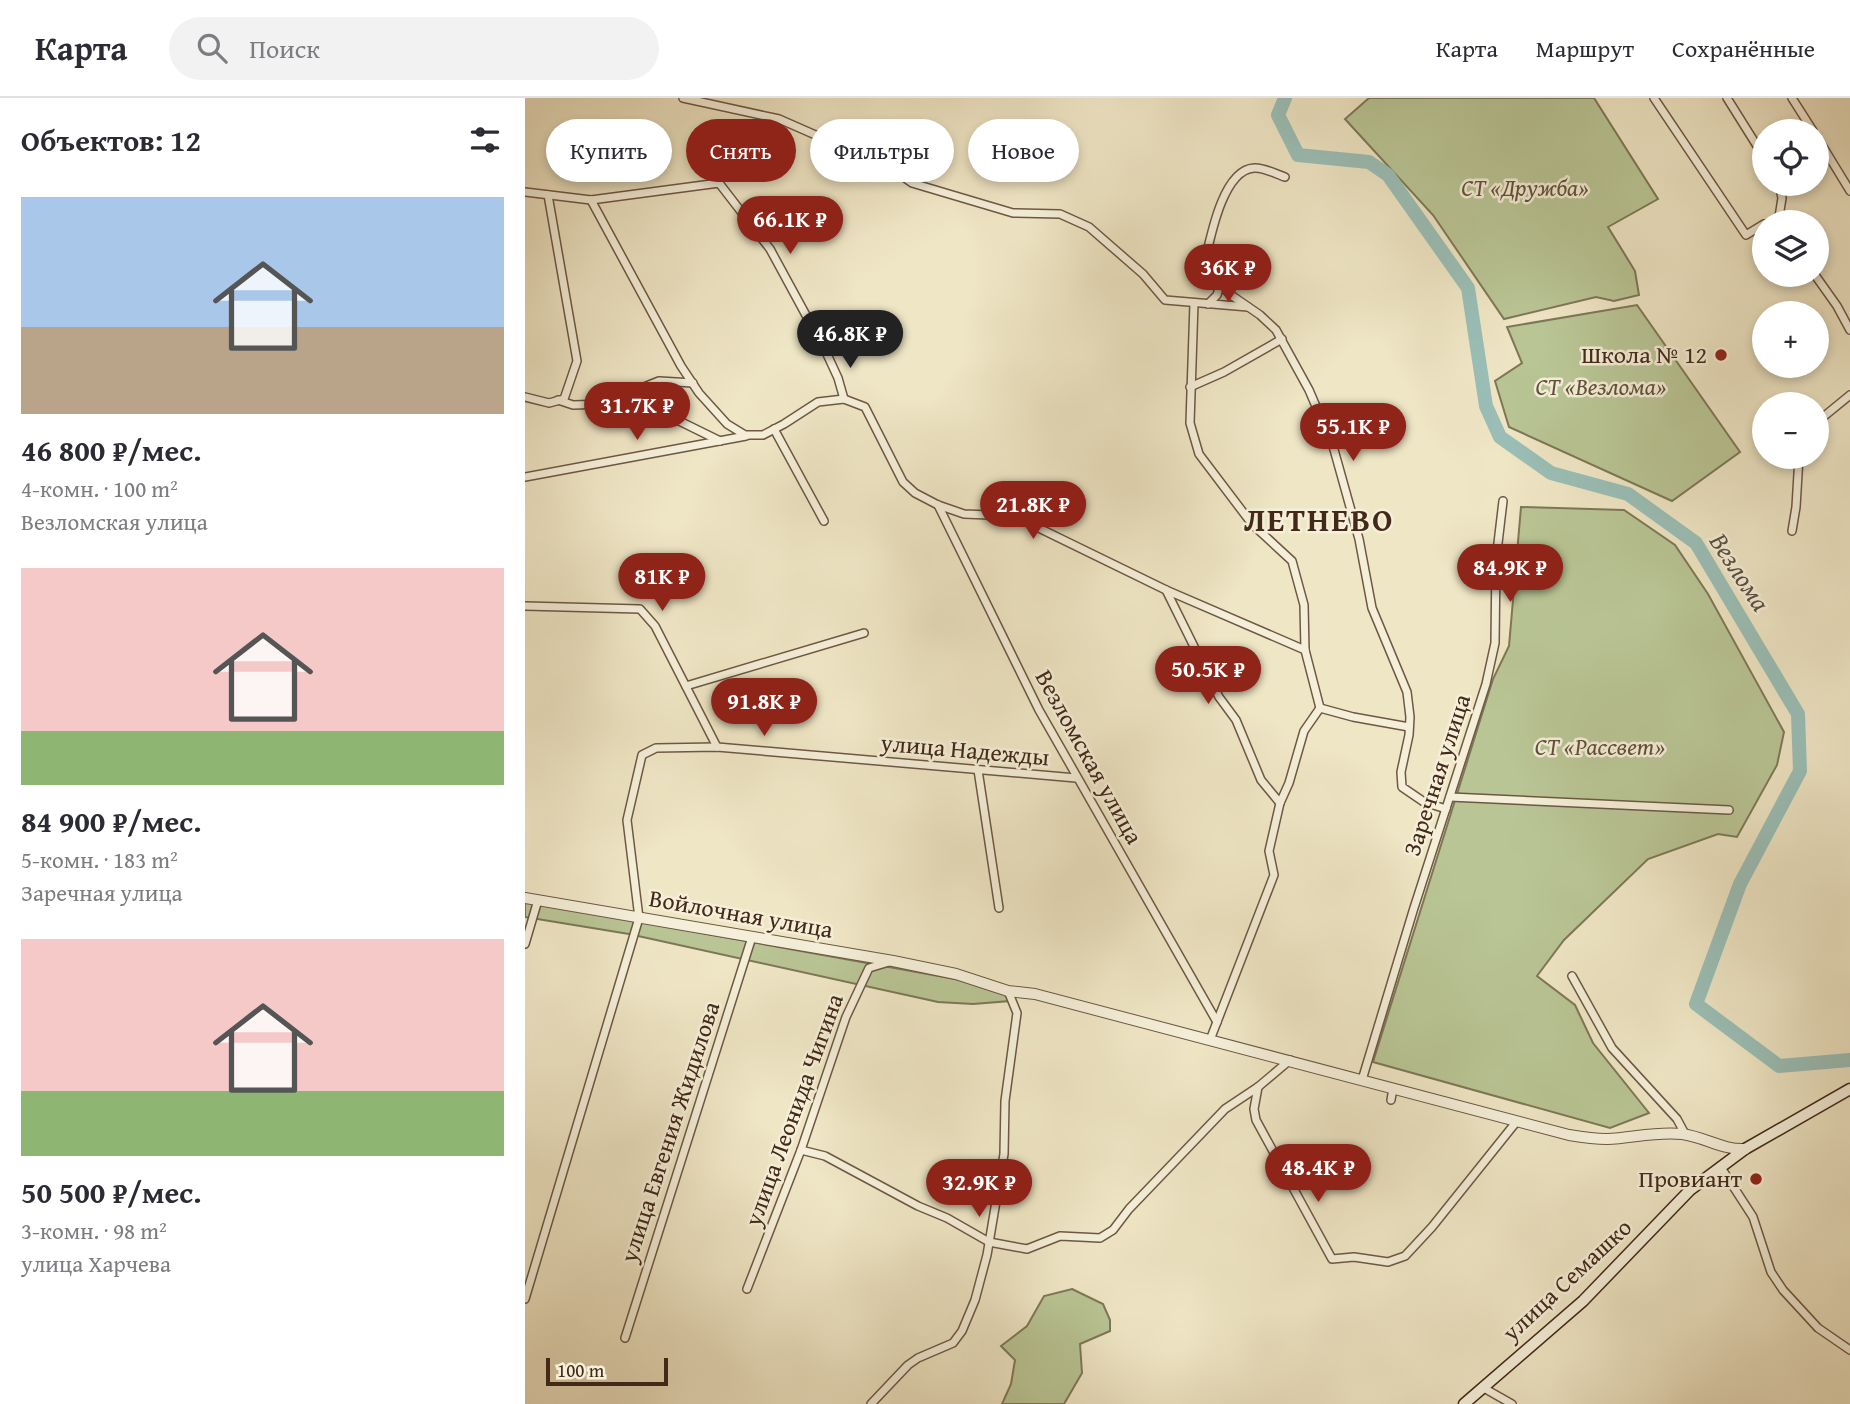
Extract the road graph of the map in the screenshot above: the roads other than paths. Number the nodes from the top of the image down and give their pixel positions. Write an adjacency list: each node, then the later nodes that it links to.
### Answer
1 (683, 98): 16 (street)
2 (1727, 98): 6 (street)
3 (1793, 98): 5 (street)
4 (1657, 99): 13 (street)
5 (1806, 119)
6 (1752, 138)
7 (1829, 157): 9 (street)
8 (1285, 177): 14 (street)
9 (1850, 191)
10 (525, 192): 11 (street)
11 (548, 195): 12 (street); 26 (street)
12 (591, 200): 21 (street); 25 (street)
13 (1752, 231)
14 (1220, 285): 17 (street); 18 (street)
15 (1824, 287): 19 (street)
16 (1194, 303): 17 (street); 22 (street)
17 (1207, 304): 18 (street)
18 (1249, 307): 20 (street)
19 (1850, 330)
20 (1282, 339): 22 (street); 44 (street)
21 (693, 383): 27 (street); 30 (street)
22 (1190, 387): 41 (street)
23 (1850, 395): 28 (street)
24 (525, 397): 26 (street)
25 (845, 399): 29 (street); 35 (street)
26 (558, 400): 27 (street)
27 (603, 404): 31 (street)
28 (1829, 412)
29 (774, 429): 30 (street); 36 (street)
30 (753, 435): 31 (street)
31 (720, 441): 33 (street)
32 (1798, 469): 37 (street)
33 (525, 477)
34 (1503, 501): 48 (street, Заречная улица)
35 (938, 505): 38 (street); 47 (street, Везломская улица)
36 (824, 521)
37 (1792, 531)
38 (1166, 590): 41 (street); 49 (street)
39 (525, 606): 42 (street)
40 (864, 633): 42 (street)
41 (1305, 650): 43 (street)
42 (685, 686): 45 (street)
43 (1319, 708): 44 (street); 49 (street)
44 (1409, 727): 50 (street)
45 (717, 747): 46 (street, улица Надежды); 55 (street, улица Надежды)
46 (978, 770): 47 (street, улица Надежды); 54 (street)
47 (1076, 778): 61 (street, Везломская улица)
48 (1450, 797): 50 (street, Заречная улица); 51 (street)
49 (1280, 803): 61 (street)
50 (1446, 808): 64 (street, Заречная улица)
51 (1729, 810)
52 (525, 898): 53 (street, Войлочная улица)
53 (538, 900): 55 (street, Войлочная улица); 57 (street)
54 (999, 908)
55 (639, 918): 56 (street, Войлочная улица); 77 (street)
56 (752, 937): 58 (street, Войлочная улица); 78 (street, улица Евгения Жидилова)
57 (525, 944)
58 (893, 961): 60 (street, Войлочная улица); 73 (street, улица Леонида Чигина)
59 (1572, 976): 70 (street)
60 (1008, 991): 62 (street, Войлочная улица); 75 (street)
61 (1217, 1022): 62 (street)
62 (1210, 1040): 63 (street, Войлочная улица)
63 (1290, 1060): 64 (street, Войлочная улица); 65 (street)
64 (1362, 1080): 66 (street, Войлочная улица)
65 (1258, 1087): 69 (street); 75 (street)
66 (1393, 1088): 68 (street); 69 (street, Войлочная улица)
67 (1850, 1089): 72 (main road, улица Семашко)
68 (1391, 1100)
69 (1517, 1121): 70 (street, Войлочная улица)
70 (1685, 1134): 71 (street, Войлочная улица)
71 (1719, 1146): 72 (street, Войлочная улица); 74 (street)
72 (1745, 1149): 74 (main road, улица Семашко)
73 (801, 1150): 75 (street); 76 (street, улица Леонида Чигина)
74 (1720, 1166): 79 (street); 80 (main road, улица Семашко)
75 (989, 1242): 81 (street)
76 (747, 1289)
77 (525, 1300)
78 (625, 1338)
79 (1850, 1350)
80 (1482, 1387): 82 (main road, улица Семашко); 83 (street)
81 (871, 1404)
82 (1464, 1404)
83 (1512, 1404)

